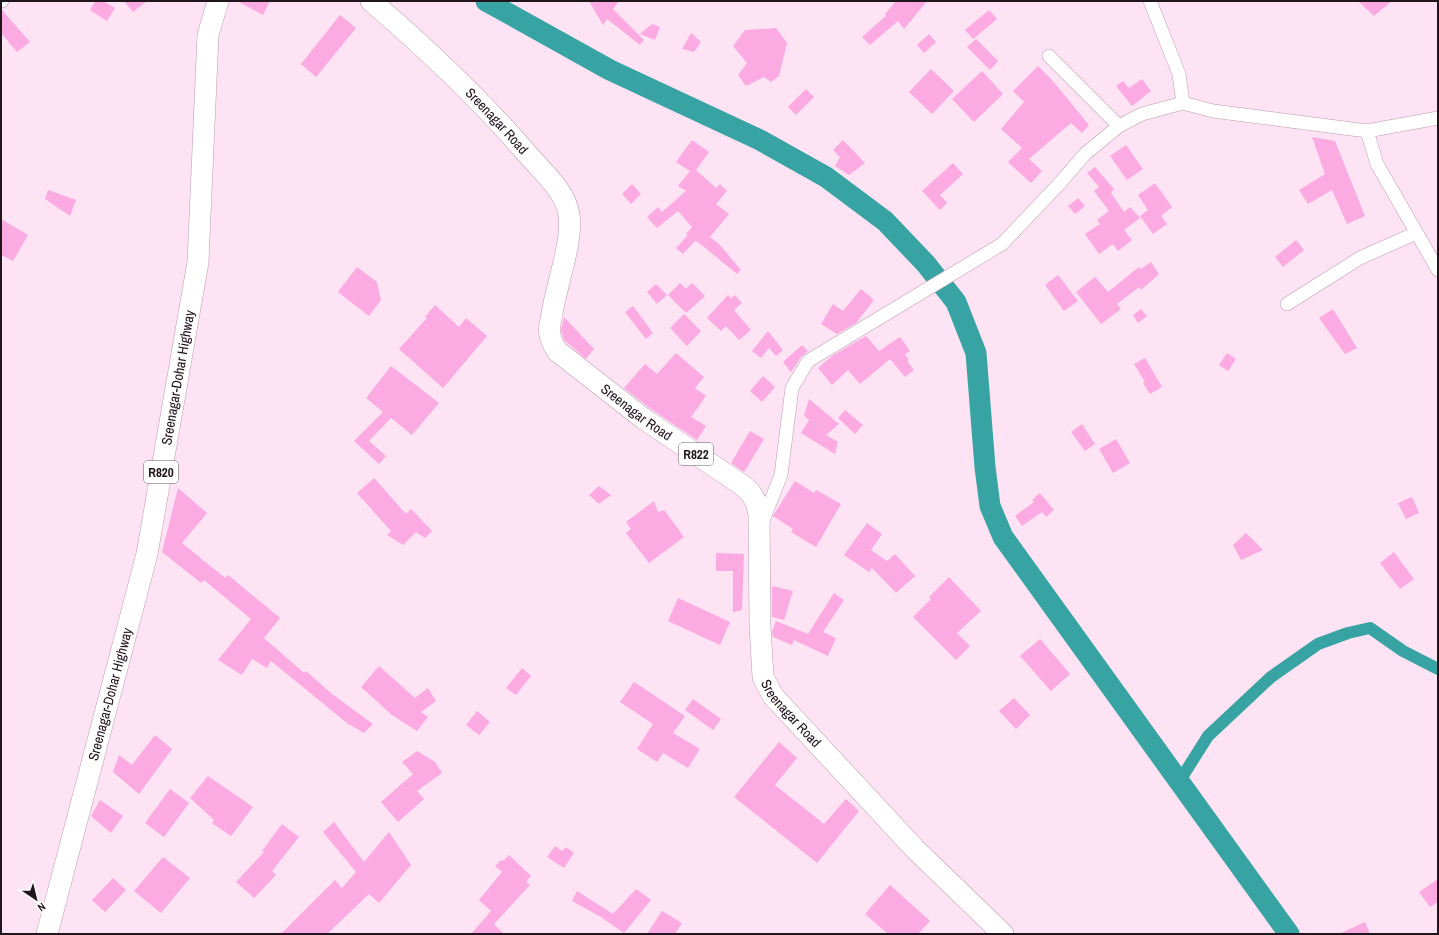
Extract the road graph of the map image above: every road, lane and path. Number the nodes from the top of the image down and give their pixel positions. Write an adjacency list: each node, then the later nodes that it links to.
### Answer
1 (218, 1): 13 (main road, Sreenagar-Dohar Highway / R820)
2 (371, 1): 12 (main road, Sreenagar Road / R822)
3 (1150, 1): 5 (street)
4 (1049, 56): 7 (street)
5 (1183, 103): 7 (street); 8 (street)
6 (1438, 118): 8 (street)
7 (1119, 126): 12 (street)
8 (1367, 131): 9 (street)
9 (1416, 232): 10 (street); 11 (street)
10 (1438, 270)
11 (1287, 304)
12 (760, 528): 14 (main road, Sreenagar Road / R822)
13 (47, 934)
14 (1003, 934)

